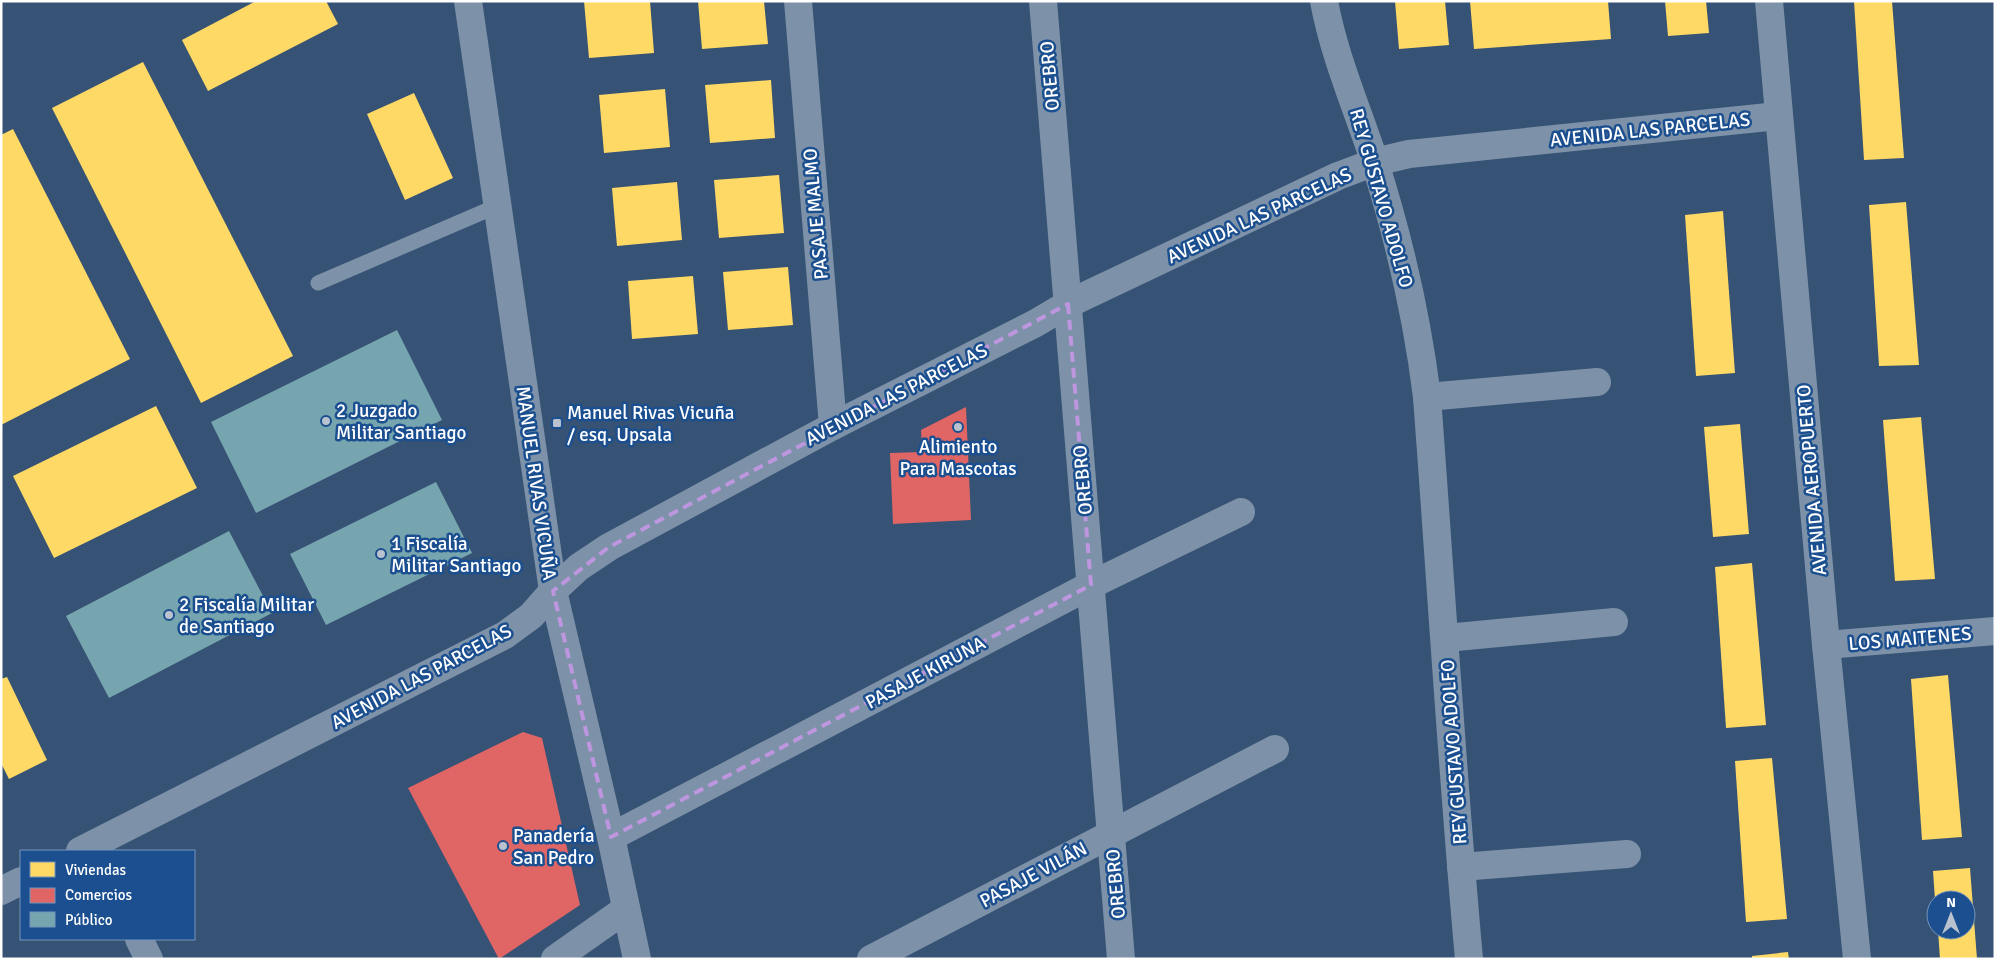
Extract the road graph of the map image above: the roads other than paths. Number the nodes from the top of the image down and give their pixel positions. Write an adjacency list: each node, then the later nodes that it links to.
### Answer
1 (468, 1): 8 (street, MANUEL RIVAS VICUÑA)
2 (798, 1): 13 (street, PASAJE MALMO)
3 (1043, 1): 10 (street, OREBRO)
4 (1324, 1): 7 (street, REY GUSTAVO ADOLFO)
5 (1769, 1): 6 (street, AVENIDA AEROPUERTO)
6 (1778, 116): 7 (street, AVENIDA LAS PARCELAS); 20 (street, AVENIDA AEROPUERTO)
7 (1375, 162): 10 (street, AVENIDA LAS PARCELAS); 12 (street, REY GUSTAVO ADOLFO)
8 (497, 206): 9 (lane); 16 (street, MANUEL RIVAS VICUÑA)
9 (318, 283)
10 (1068, 304): 13 (street, AVENIDA LAS PARCELAS); 15 (street, OREBRO)
11 (1598, 382): 12 (street)
12 (1427, 397): 19 (street, REY GUSTAVO ADOLFO)
13 (833, 426): 16 (street, AVENIDA LAS PARCELAS)
14 (1241, 512): 15 (street, PASAJE KIRUNA)
15 (1091, 585): 22 (street, OREBRO); 23 (street, PASAJE KIRUNA)
16 (553, 591): 23 (street, MANUEL RIVAS VICUÑA); 24 (street, AVENIDA LAS PARCELAS)
17 (1614, 622): 19 (street, REY GUSTAVO ADOLFO)
18 (1995, 631): 20 (street, LOS MAITENES)
19 (1446, 638): 26 (street, REY GUSTAVO ADOLFO)
20 (1826, 644): 37 (street, AVENIDA AEROPUERTO)
21 (1275, 749): 22 (street, PASAJE VILÁN)
22 (1111, 833): 34 (street, PASAJE VILÁN); 35 (street, OREBRO)
23 (611, 837): 29 (street, MANUEL RIVAS VICUÑA)
24 (90, 849)
25 (1627, 854): 26 (street, REY GUSTAVO ADOLFO)
26 (1461, 866): 36 (street, REY GUSTAVO ADOLFO)
27 (20, 882): 28 (street)
28 (1, 891)
29 (626, 909): 32 (street); 33 (street, MANUEL RIVAS VICUÑA)
30 (140, 940): 31 (street)
31 (149, 959)
32 (555, 959)
33 (637, 959)
34 (871, 959)
35 (1121, 959)
36 (1469, 959)
37 (1857, 959)

